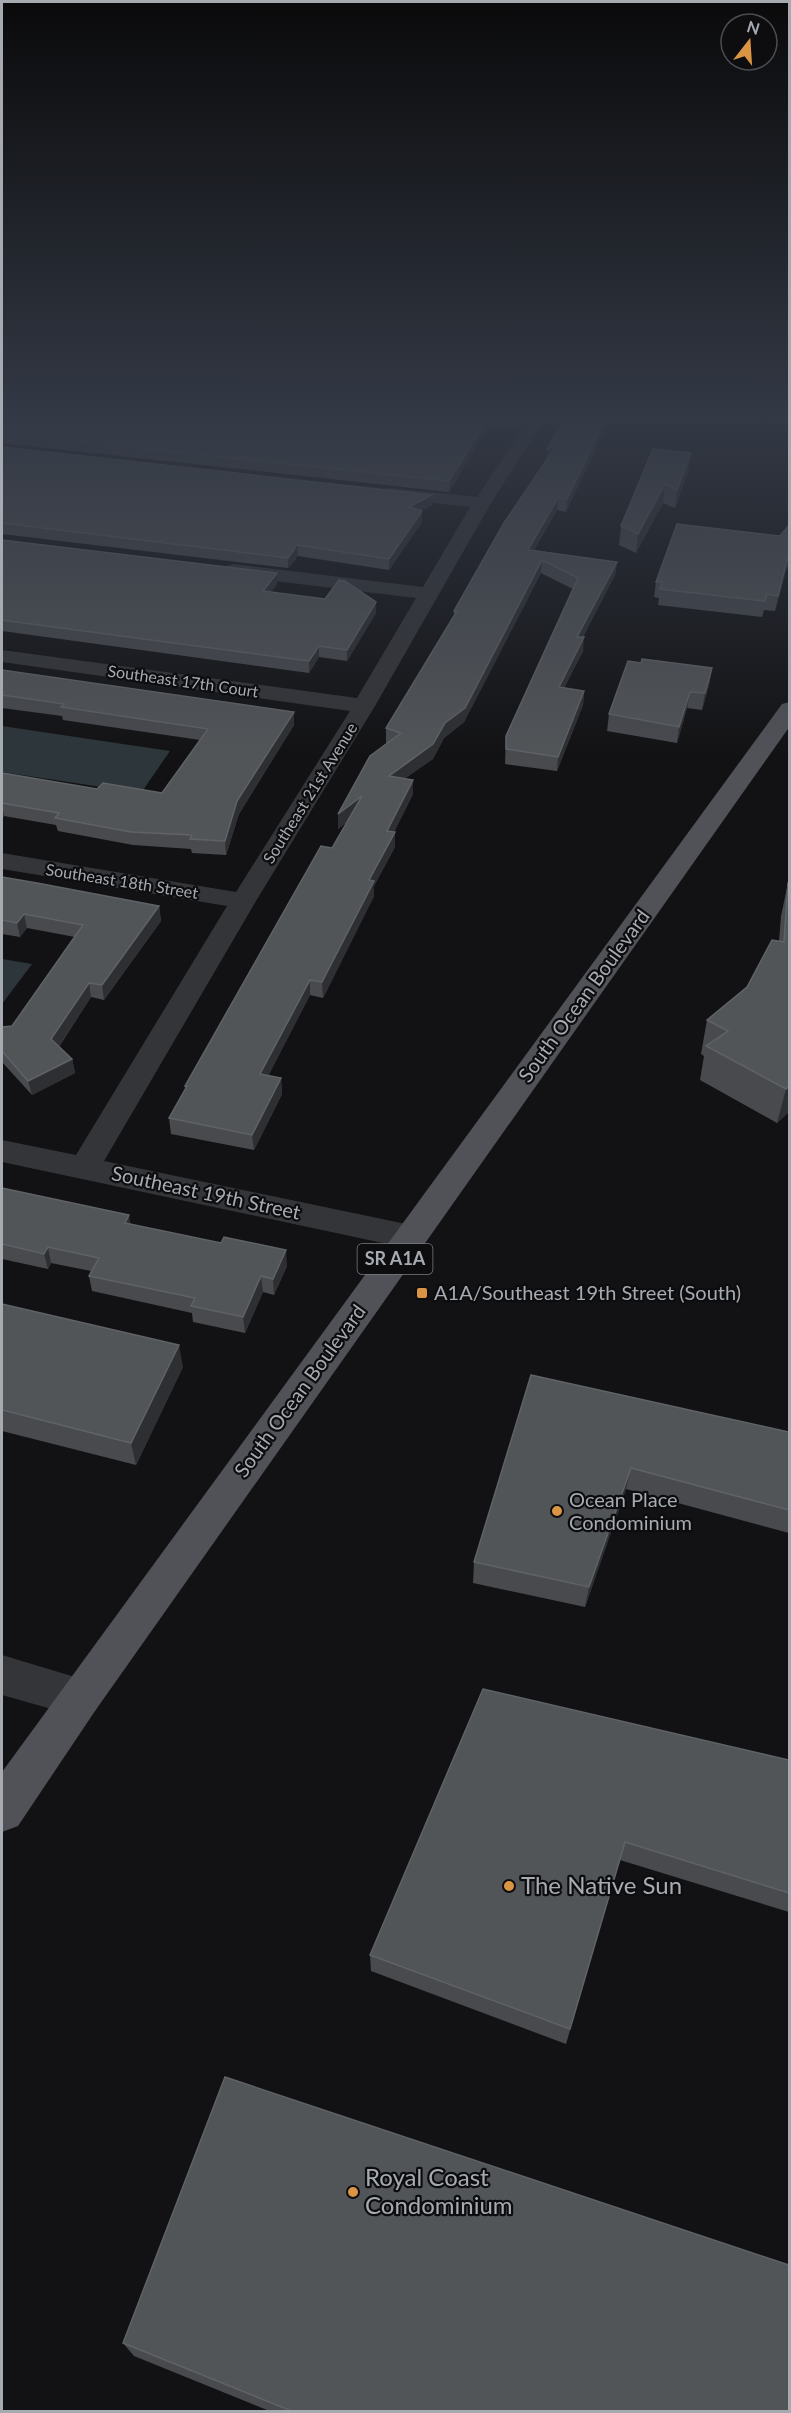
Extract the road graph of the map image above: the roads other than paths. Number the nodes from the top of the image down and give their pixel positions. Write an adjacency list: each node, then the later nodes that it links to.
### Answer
1 (465, 533): 3 (street, Southeast 21st Avenue)
2 (216, 568): 3 (street)
3 (430, 594): 5 (street, Southeast 21st Avenue)
4 (2, 656): 5 (street, Southeast 17th Court)
5 (364, 706): 8 (street, Southeast 21st Avenue)
6 (789, 710): 11 (main road, South Ocean Boulevard / SR A1A)
7 (2, 861): 8 (street, Southeast 18th Street)
8 (243, 901): 10 (street, Southeast 21st Avenue)
9 (2, 1151): 10 (street, Southeast 19th Street)
10 (85, 1167): 11 (street, Southeast 19th Street)
11 (411, 1237): 13 (main road, South Ocean Boulevard / SR A1A)
12 (2, 1676): 13 (street)
13 (80, 1697): 14 (main road, South Ocean Boulevard / SR A1A)
14 (2, 1809)

